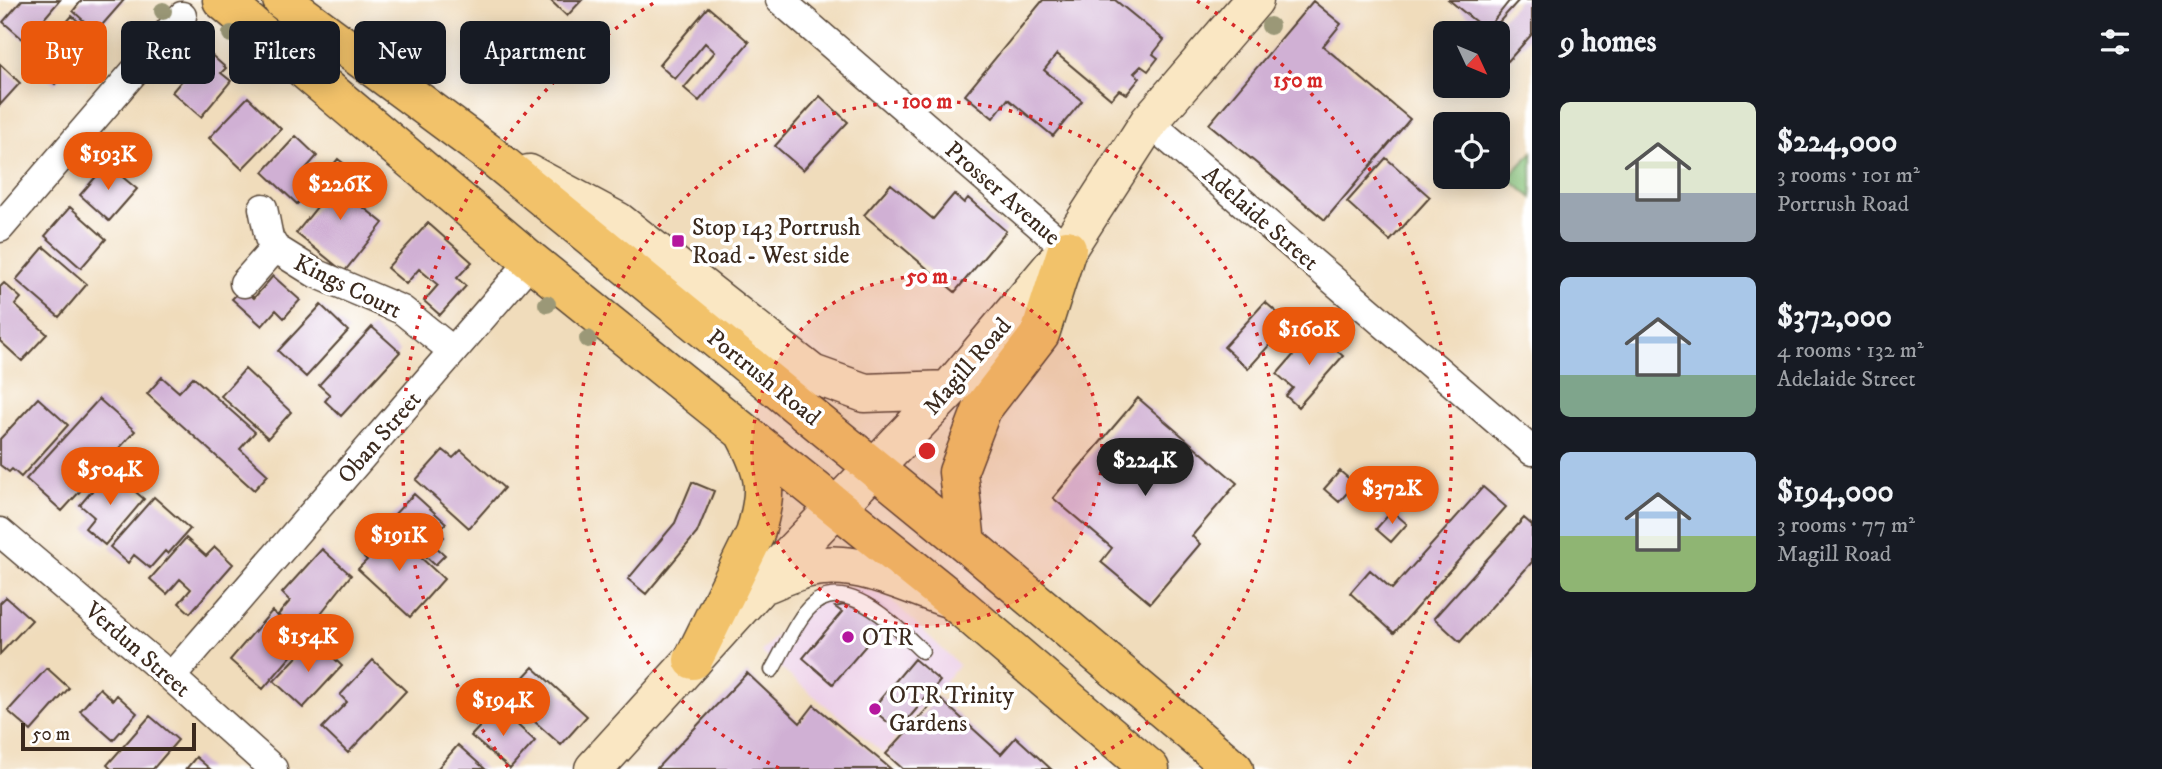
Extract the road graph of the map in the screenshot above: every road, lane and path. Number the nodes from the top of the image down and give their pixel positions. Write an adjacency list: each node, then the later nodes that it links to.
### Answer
1 (222, 0): 12 (highway)
2 (282, 0): 7 (highway, Portrush Road)
3 (780, 0): 11 (street, Prosser Avenue)
4 (1254, 0): 6 (main road, Magill Road)
5 (182, 16): 9 (street)
6 (1149, 122): 11 (main road, Magill Road); 17 (street, Adelaide Street)
7 (487, 152): 15 (main road); 18 (highway, Portrush Road)
8 (263, 208): 10 (street)
9 (0, 228)
10 (275, 248): 13 (street); 14 (street, Kings Court)
11 (1066, 248): 15 (main road, Magill Road); 21 (highway)
12 (531, 261): 14 (street, Oban Street); 16 (highway)
13 (244, 284)
14 (453, 351): 27 (street, Oban Street)
15 (949, 390): 18 (main road, Magill Road)
16 (745, 435): 19 (highway); 25 (highway)
17 (1532, 451)
18 (875, 468): 19 (main road, Magill Road); 21 (highway, Portrush Road)
19 (838, 506): 22 (main road, Magill Road); 23 (highway)
20 (0, 532): 27 (street, Verdun Street)
21 (966, 543): 31 (highway, Portrush Road)
22 (760, 586): 23 (main road); 25 (main road, Magill Road)
23 (950, 598): 30 (highway)
24 (922, 651): 26 (lane)
25 (693, 660): 29 (main road, Magill Road)
26 (772, 670)
27 (172, 677): 28 (street, Verdun Street)
28 (273, 769)
29 (594, 769)
30 (1150, 769)
31 (1234, 769)

